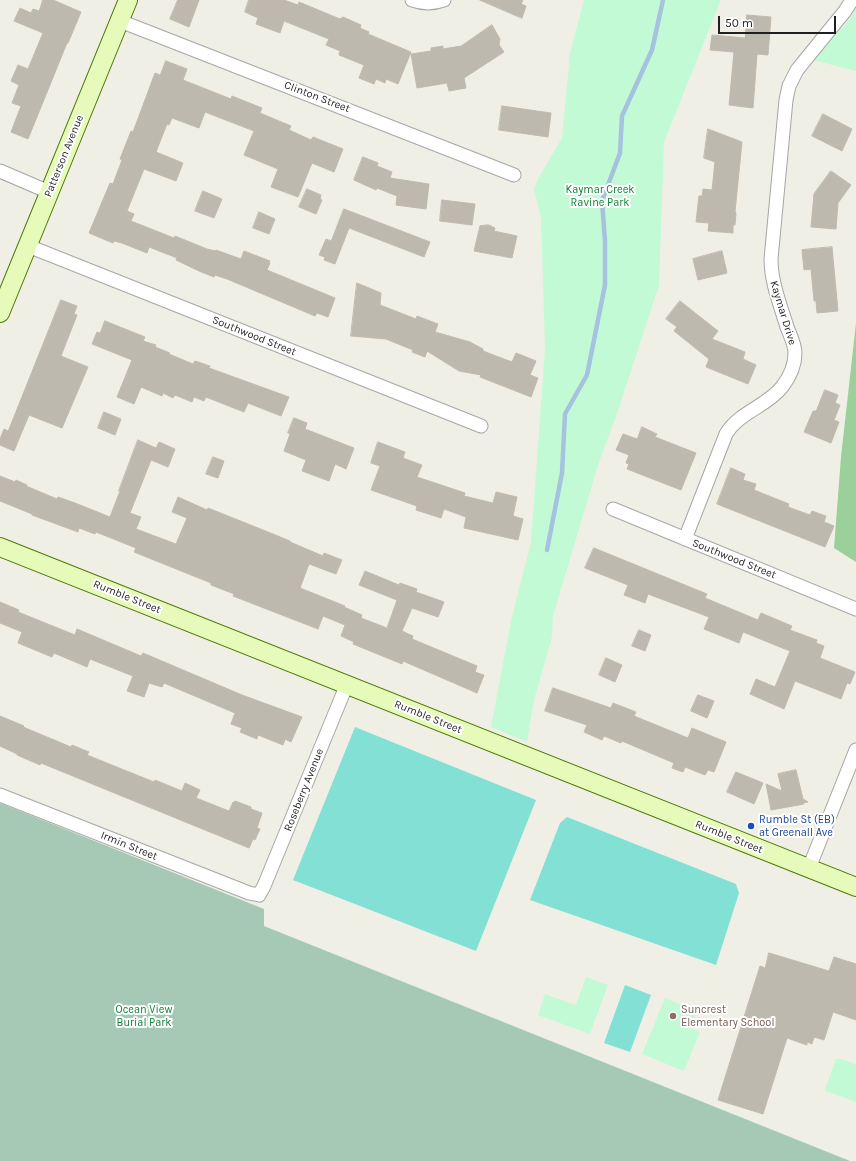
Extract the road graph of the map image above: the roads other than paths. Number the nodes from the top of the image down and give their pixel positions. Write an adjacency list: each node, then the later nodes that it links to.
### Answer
1 (128, 0): 5 (street, Patterson Avenue)
2 (412, 0): 3 (street)
3 (444, 0)
4 (852, 0): 13 (street, Kaymar Drive)
5 (120, 20): 7 (street, Clinton Street); 8 (street, Patterson Avenue)
6 (0, 171): 8 (street)
7 (514, 175)
8 (49, 192): 9 (street, Patterson Avenue)
9 (28, 246): 10 (street, Patterson Avenue); 11 (street, Southwood Street)
10 (0, 312)
11 (481, 426)
12 (613, 509): 13 (street, Southwood Street)
13 (685, 539): 15 (street, Southwood Street)
14 (0, 547): 16 (street, Rumble Street)
15 (856, 609)
16 (347, 684): 19 (street, Rumble Street); 21 (street, Roseberry Avenue)
17 (856, 750): 19 (street)
18 (0, 795): 21 (street, Irmin Street)
19 (808, 868): 20 (street, Rumble Street)
20 (856, 887)
21 (259, 895)

